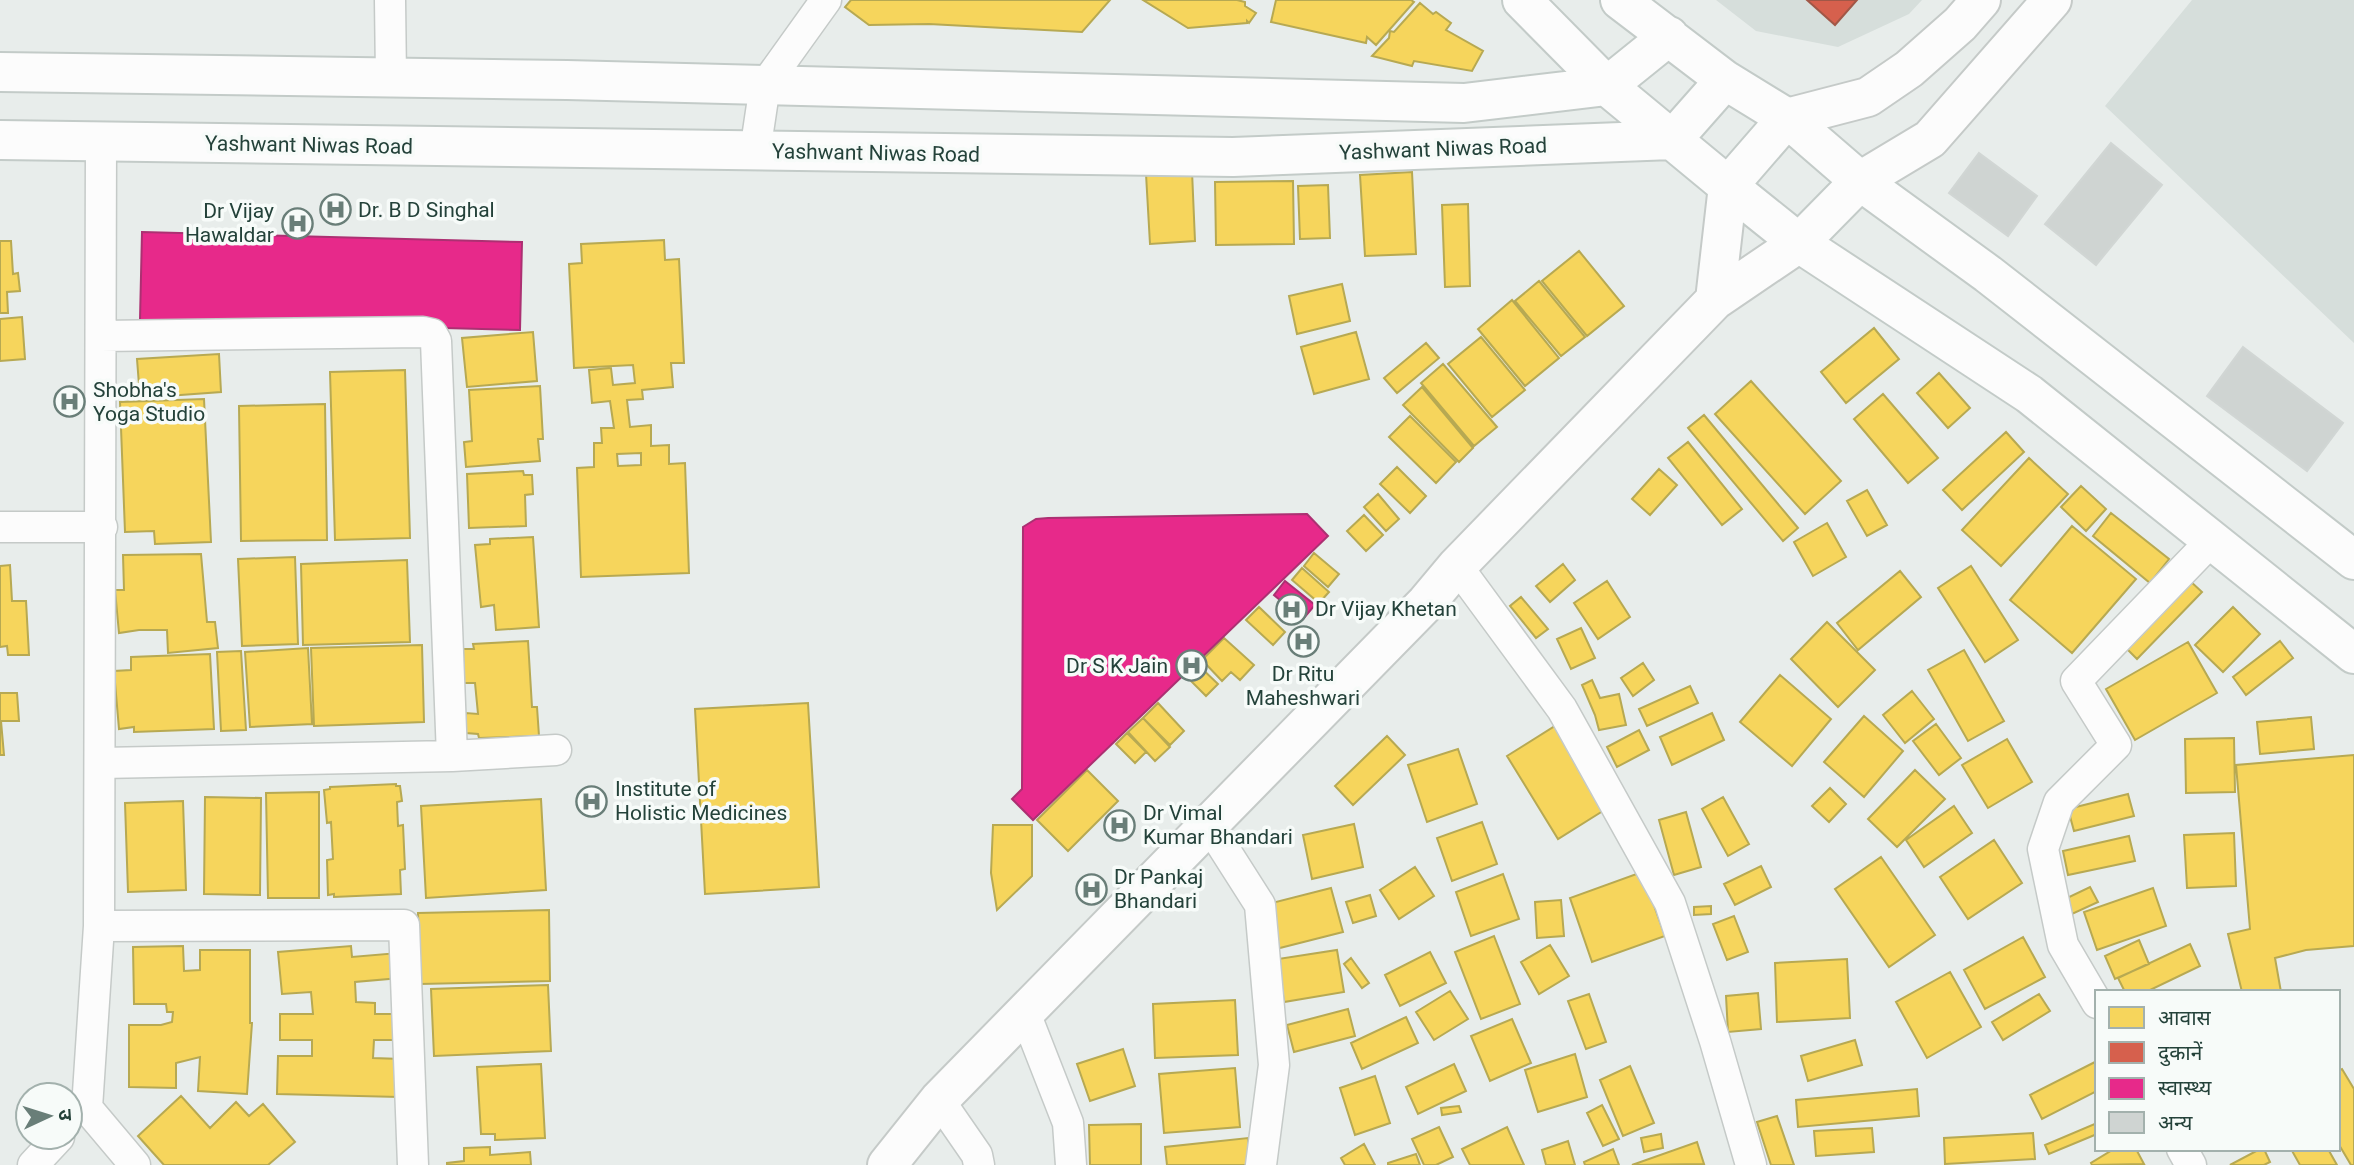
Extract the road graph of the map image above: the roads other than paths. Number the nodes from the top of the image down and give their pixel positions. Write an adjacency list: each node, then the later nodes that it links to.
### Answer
1 (390, 0): 9 (street)
2 (826, 0): 11 (street)
3 (1522, 0): 12 (main road)
4 (1620, 0): 7 (main road)
5 (1981, 0): 13 (main road)
6 (2052, 0): 18 (main road)
7 (1669, 36): 10 (main road); 12 (main road)
8 (0, 72): 9 (main road)
9 (391, 78): 11 (main road)
10 (1725, 80): 13 (main road); 15 (main road)
11 (765, 85): 12 (main road); 17 (street)
12 (1608, 86): 15 (main road)
13 (1787, 118): 18 (main road); 19 (main road)
14 (0, 140): 16 (main road, Yashwant Niwas Road)
15 (1672, 140): 17 (main road, Yashwant Niwas Road); 19 (main road)
16 (101, 142): 17 (main road, Yashwant Niwas Road); 22 (street)
17 (755, 152)
18 (1860, 181): 20 (main road); 26 (main road)
19 (1728, 186): 20 (main road); 21 (main road)
20 (1799, 243): 21 (main road); 25 (main road)
21 (1714, 300): 27 (main road)
22 (101, 337): 24 (street); 30 (street)
23 (0, 527): 24 (street)
24 (102, 527): 31 (street)
25 (2212, 540): 28 (main road); 34 (street)
26 (2354, 560)
27 (1457, 566): 32 (main road); 47 (street)
28 (2354, 654)
29 (556, 750): 30 (street)
30 (452, 756): 31 (street)
31 (101, 763): 33 (street)
32 (1209, 825): 35 (main road); 46 (street)
33 (99, 926): 36 (street); 42 (street)
34 (2095, 1000)
35 (1025, 1013): 37 (main road); 45 (street)
36 (82, 1081)
37 (939, 1100): 43 (main road); 44 (street)
38 (84, 1122): 41 (street)
39 (46, 1151): 40 (street)
40 (33, 1165)
41 (135, 1165)
42 (413, 1165)
43 (887, 1165)
44 (979, 1165)
45 (1071, 1165)
46 (1261, 1165)
47 (1751, 1165)

